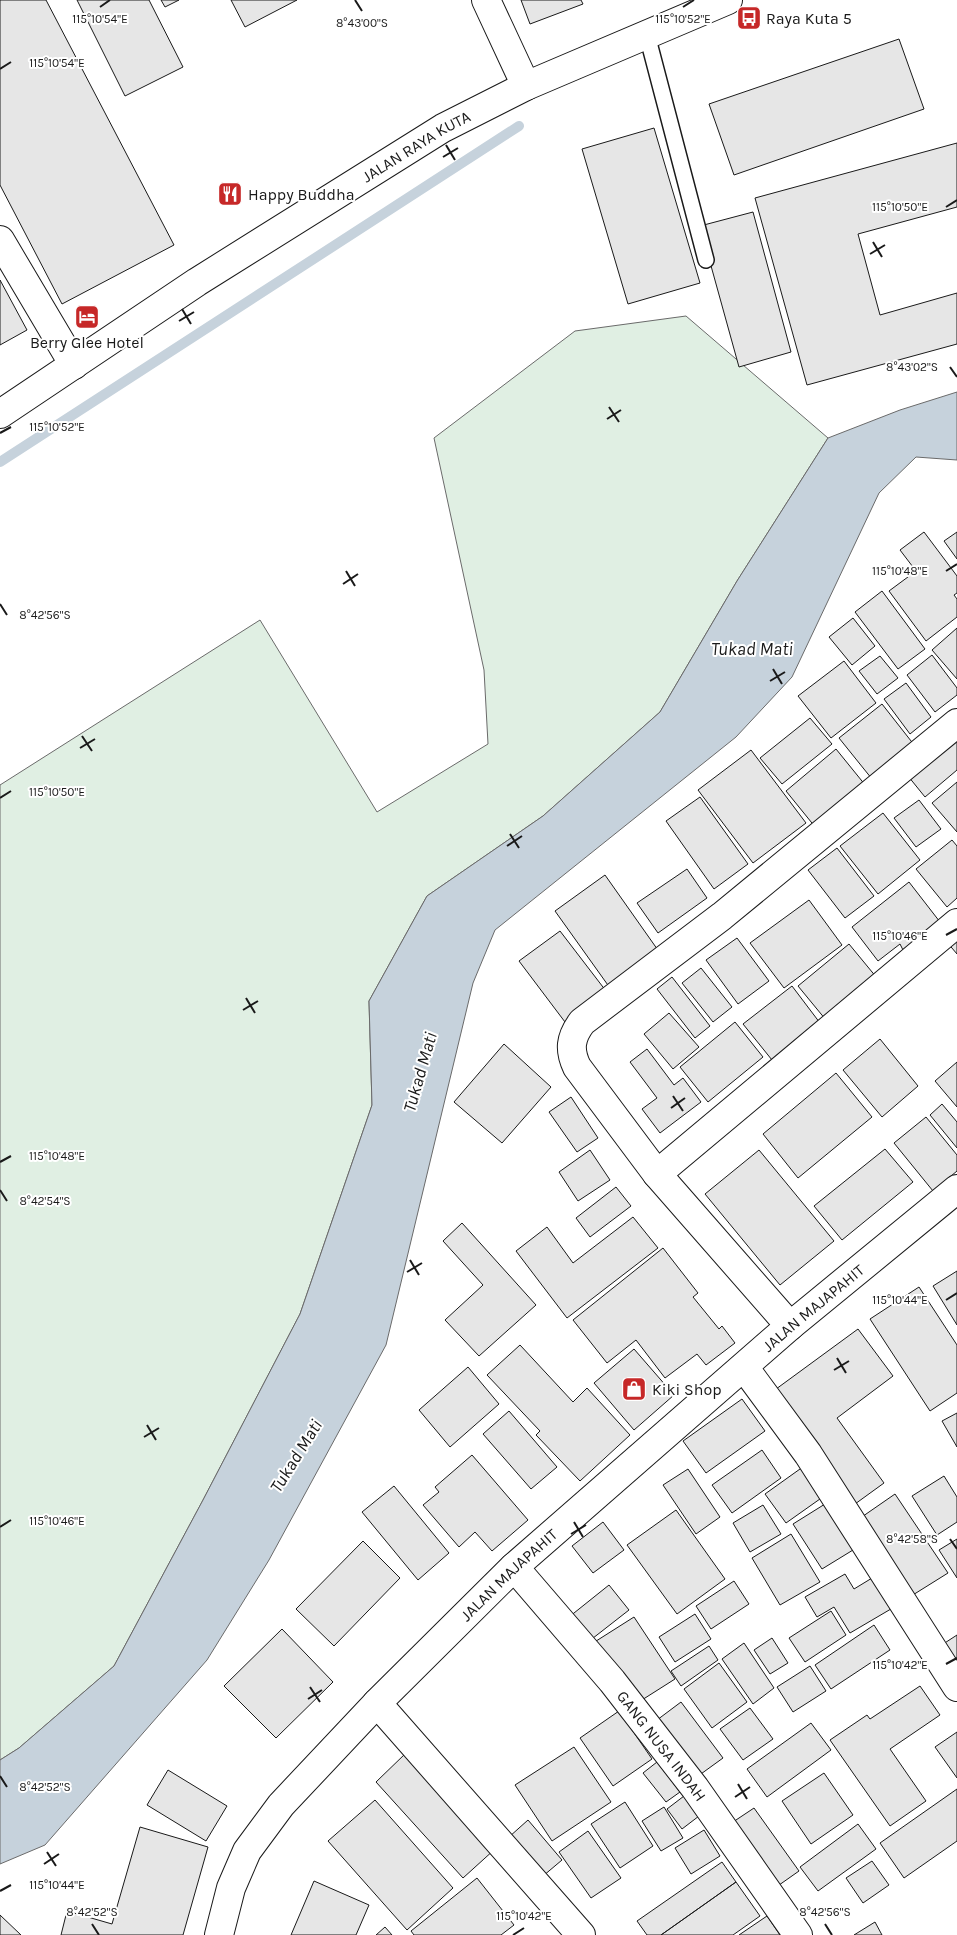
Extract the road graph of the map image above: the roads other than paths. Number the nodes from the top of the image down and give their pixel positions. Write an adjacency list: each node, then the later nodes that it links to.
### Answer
1 (486, 0): 4 (street)
2 (728, 0): 3 (street, JALAN RAYA KUTA)
3 (647, 35): 4 (street, JALAN RAYA KUTA); 6 (lane)
4 (526, 86): 7 (street, JALAN RAYA KUTA)
5 (0, 240): 7 (street)
6 (706, 260)
7 (74, 365): 8 (street, JALAN RAYA KUTA)
8 (0, 414)
9 (957, 723): 11 (street)
10 (957, 923): 11 (street)
11 (657, 1174): 13 (street)
12 (957, 1189): 13 (street, JALAN MAJAPAHIT)
13 (790, 1326): 14 (street, JALAN MAJAPAHIT)
14 (744, 1367): 15 (street, JALAN MAJAPAHIT); 16 (street)
15 (514, 1567): 17 (street, JALAN MAJAPAHIT); 20 (street, GANG NUSA INDAH)
16 (957, 1687)
17 (378, 1702): 18 (street, JALAN MAJAPAHIT); 19 (street)
18 (219, 1935)
19 (581, 1935)
20 (798, 1935)

